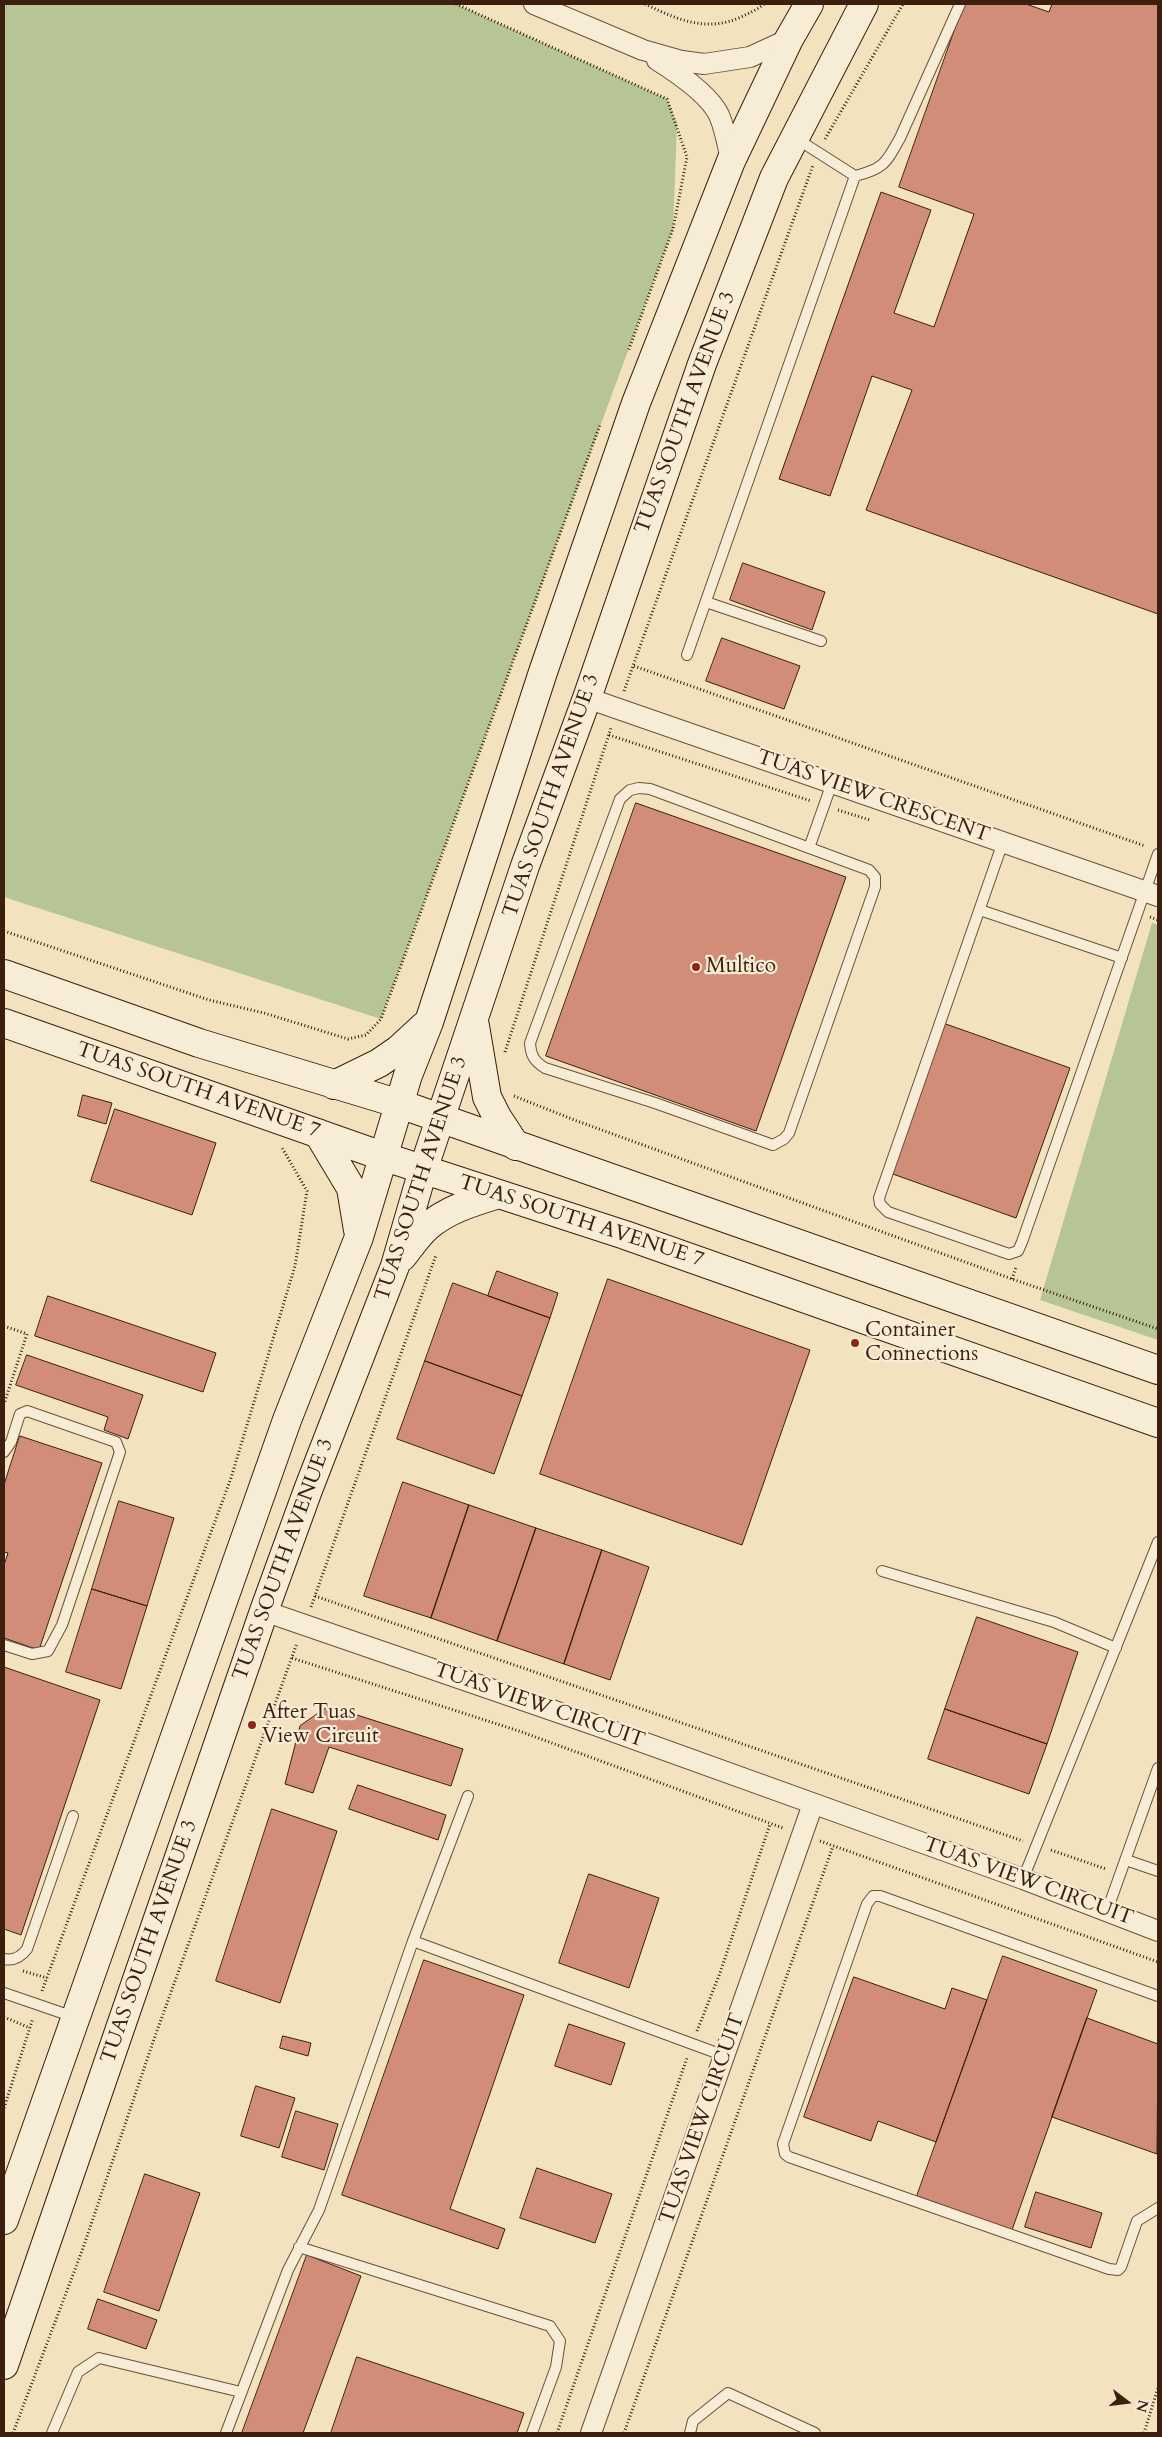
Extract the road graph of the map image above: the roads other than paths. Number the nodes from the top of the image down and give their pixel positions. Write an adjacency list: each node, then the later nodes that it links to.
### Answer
1 (534, 4): 6 (street)
2 (809, 4): 5 (street, TUAS SOUTH AVENUE 3)
3 (864, 4): 7 (street, TUAS SOUTH AVENUE 3)
4 (960, 4): 9 (lane)
5 (789, 39): 6 (street); 8 (street, TUAS SOUTH AVENUE 3)
6 (643, 50): 8 (street)
7 (794, 137): 9 (lane); 13 (street, TUAS SOUTH AVENUE 3)
8 (731, 160): 22 (street, TUAS SOUTH AVENUE 3)
9 (855, 176): 10 (lane)
10 (706, 602): 11 (lane); 12 (lane)
11 (821, 641)
12 (687, 655)
13 (586, 698): 14 (street, TUAS VIEW CRESCENT); 23 (street, TUAS SOUTH AVENUE 3)
14 (832, 783): 15 (street, TUAS VIEW CRESCENT); 16 (lane)
15 (1003, 842): 18 (street, TUAS VIEW CRESCENT); 19 (lane)
16 (809, 848): 16 (lane)
17 (1158, 854): 18 (lane)
18 (1152, 894): 20 (lane)
19 (980, 910): 20 (lane); 20 (lane)
20 (1122, 958)
21 (4, 974): 25 (street)
22 (429, 1022): 25 (street); 26 (street, TUAS SOUTH AVENUE 3)
23 (474, 1022): 27 (street, TUAS SOUTH AVENUE 3); 29 (street)
24 (4, 1023): 28 (street, TUAS SOUTH AVENUE 7)
25 (334, 1085): 26 (street)
26 (400, 1104): 27 (street); 30 (street, TUAS SOUTH AVENUE 3)
27 (441, 1119): 29 (street); 31 (street, TUAS SOUTH AVENUE 3)
28 (318, 1133): 30 (street, TUAS SOUTH AVENUE 7); 33 (street)
29 (516, 1146): 35 (street)
30 (384, 1157): 31 (street, TUAS SOUTH AVENUE 7); 33 (street, TUAS SOUTH AVENUE 3)
31 (423, 1170): 32 (street, TUAS SOUTH AVENUE 7); 34 (street, TUAS SOUTH AVENUE 3)
32 (499, 1194): 34 (street); 36 (street, TUAS SOUTH AVENUE 7)
33 (359, 1237): 56 (street, TUAS SOUTH AVENUE 3)
34 (395, 1266): 40 (street, TUAS SOUTH AVENUE 3)
35 (1158, 1370)
36 (1158, 1423)
37 (4, 1452): 41 (lane)
38 (1158, 1542): 42 (lane)
39 (882, 1571): 42 (lane)
40 (264, 1611): 45 (street, TUAS VIEW CIRCUIT); 61 (street, TUAS SOUTH AVENUE 3)
41 (4, 1645)
42 (1116, 1648): 49 (lane)
43 (1158, 1768): 47 (lane)
44 (468, 1796): 52 (lane)
45 (813, 1804): 49 (street, TUAS VIEW CIRCUIT); 57 (street, TUAS VIEW CIRCUIT)
46 (73, 1816): 53 (lane)
47 (1126, 1860): 48 (lane); 50 (lane)
48 (1158, 1871)
49 (1023, 1879): 50 (street, TUAS VIEW CIRCUIT)
50 (1107, 1911): 51 (street, TUAS VIEW CIRCUIT)
51 (1158, 1931)
52 (413, 1941): 57 (lane); 60 (lane)
53 (4, 1959)
54 (4, 1993): 56 (lane)
55 (1158, 1996): 58 (lane)
56 (75, 2017): 59 (street, TUAS SOUTH AVENUE 3)
57 (725, 2056): 66 (street, TUAS VIEW CIRCUIT)
58 (1158, 2208)
59 (4, 2220)
60 (299, 2247): 62 (lane); 65 (lane)
61 (4, 2365)
62 (241, 2392): 63 (lane); 64 (lane)
63 (52, 2433)
64 (226, 2433)
65 (532, 2433)
66 (591, 2433)
67 (690, 2433): 68 (lane)
68 (815, 2433)

